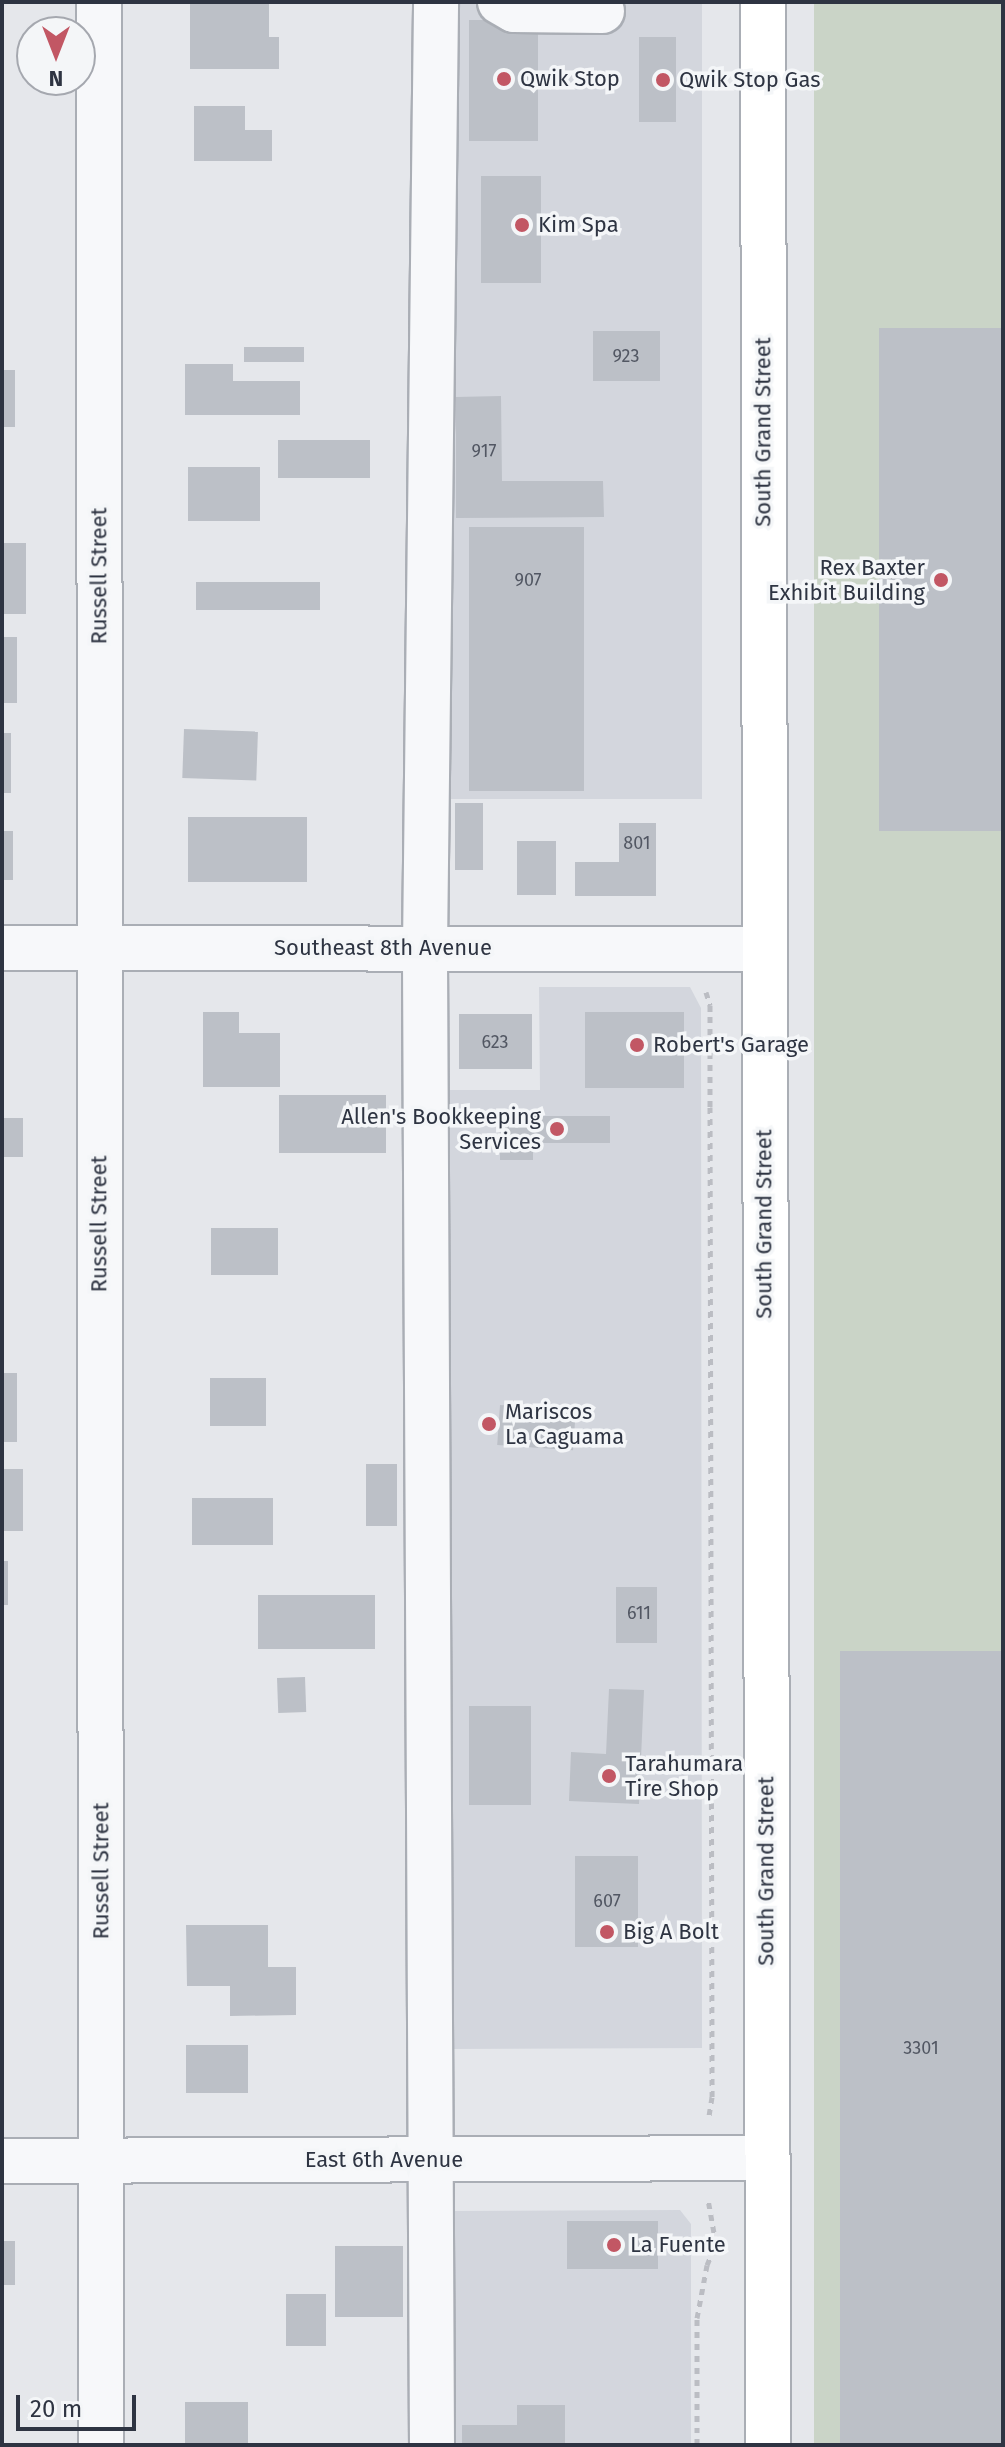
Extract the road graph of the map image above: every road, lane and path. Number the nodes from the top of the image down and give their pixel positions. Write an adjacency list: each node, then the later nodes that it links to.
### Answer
1 (99, 2): 7 (street, Russell Street)
2 (436, 2): 8 (street)
3 (500, 2): 5 (street)
4 (763, 2): 9 (main road, South Grand Street)
5 (602, 11)
6 (2, 948): 7 (street, Southeast 8th Avenue)
7 (99, 948): 8 (street, Southeast 8th Avenue); 15 (street, Russell Street)
8 (425, 948): 9 (street, Southeast 8th Avenue); 13 (street)
9 (763, 949): 12 (main road, South Grand Street)
10 (704, 989): 11 (path)
11 (709, 2118)
12 (766, 2158): 13 (street, East 6th Avenue); 20 (main road, South Grand Street)
13 (432, 2160): 15 (street, East 6th Avenue); 18 (street)
14 (2, 2161): 15 (street, East 6th Avenue)
15 (101, 2161): 17 (street, Russell Street)
16 (708, 2212): 19 (path)
17 (101, 2445)
18 (432, 2445)
19 (697, 2445)
20 (768, 2445)

